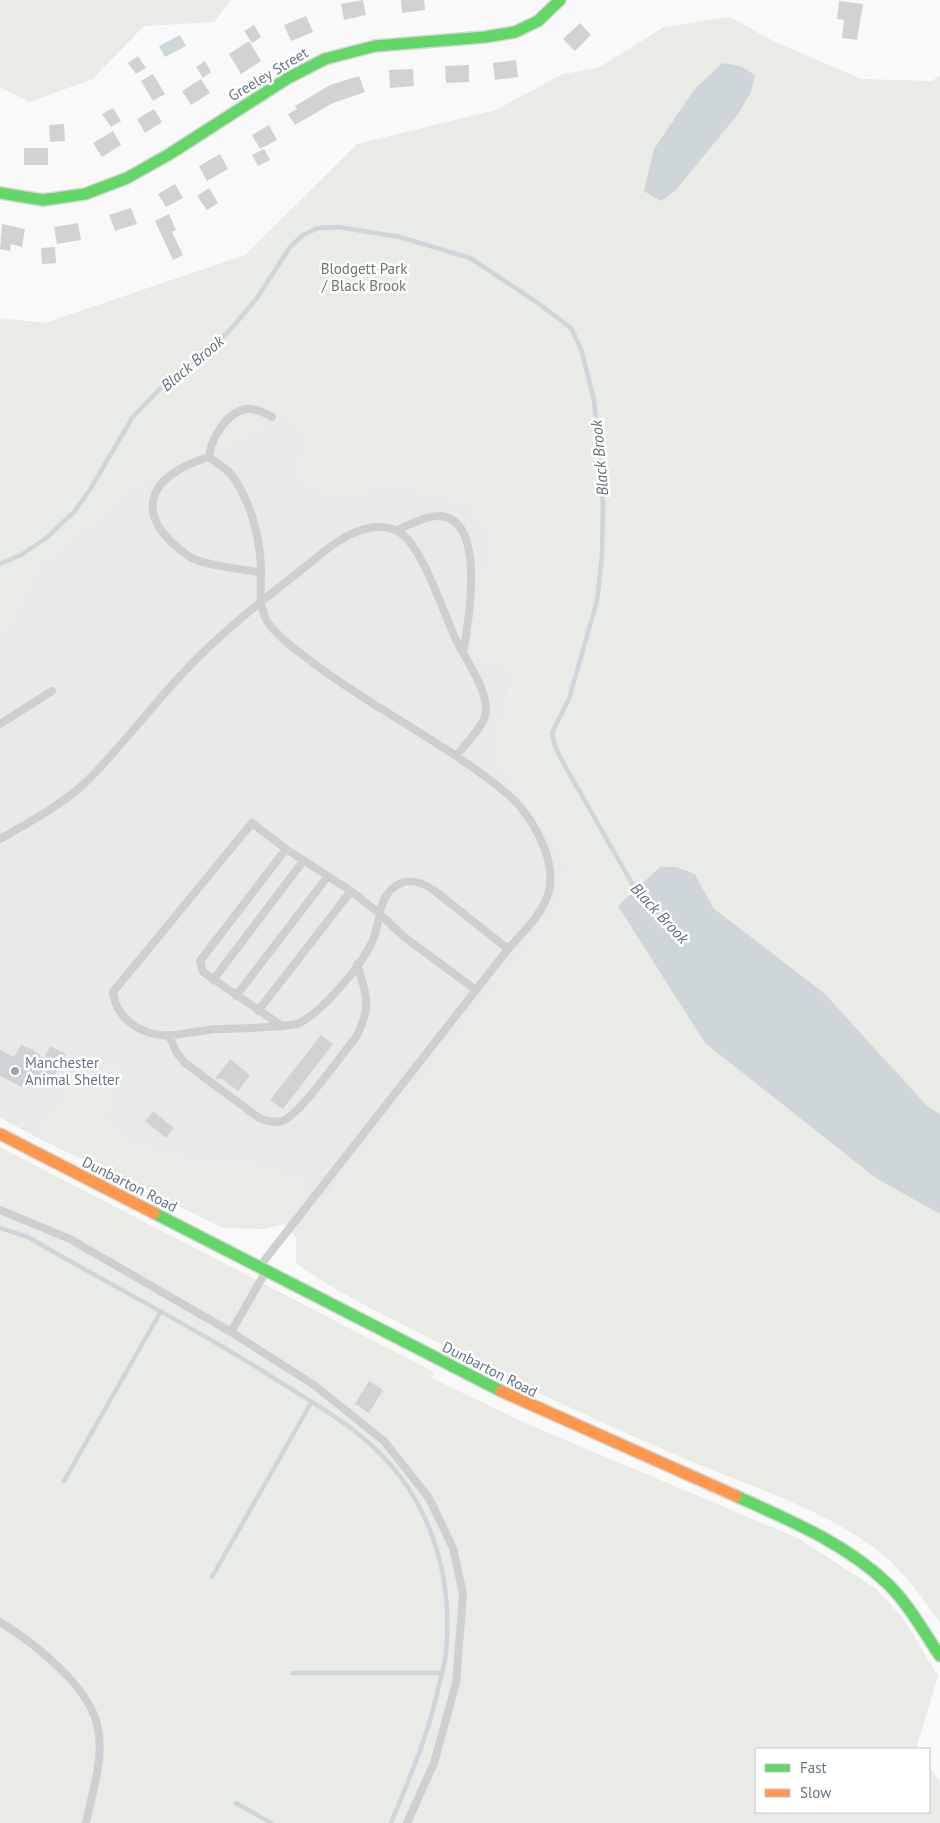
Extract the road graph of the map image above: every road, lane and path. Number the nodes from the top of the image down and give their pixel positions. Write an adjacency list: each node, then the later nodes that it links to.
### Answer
1 (560, 0): 2 (street, Greeley Street)
2 (0, 193)
3 (272, 417): 4 (lane)
4 (209, 457): 6 (lane); 6 (lane)
5 (397, 530): 7 (lane); 8 (lane); 8 (lane)
6 (261, 573): 7 (lane)
7 (261, 602): 11 (lane); 12 (lane)
8 (463, 653): 11 (lane)
9 (52, 691): 10 (lane)
10 (0, 724)
11 (456, 756): 18 (lane)
12 (0, 839)
13 (286, 849): 14 (lane); 20 (lane); 25 (lane)
14 (304, 860): 15 (lane); 20 (lane)
15 (328, 876): 16 (lane); 22 (lane)
16 (351, 891): 17 (lane); 23 (lane)
17 (380, 914): 18 (lane); 19 (lane); 21 (lane)
18 (508, 949): 21 (lane)
19 (357, 964): 24 (lane); 25 (lane)
20 (213, 980): 22 (lane)
21 (476, 990): 28 (lane)
22 (236, 996): 23 (lane)
23 (258, 1011): 24 (lane)
24 (282, 1026): 25 (lane)
25 (168, 1036)
26 (0, 1134): 28 (street, Dunbarton Road)
27 (0, 1210): 29 (lane)
28 (263, 1268): 29 (lane); 31 (street, Dunbarton Road)
29 (231, 1332): 33 (lane)
30 (0, 1622): 32 (lane)
31 (940, 1656)
32 (86, 1823)
33 (407, 1823)

